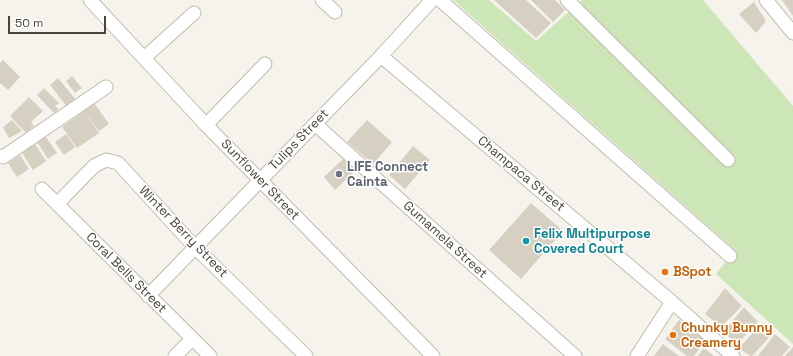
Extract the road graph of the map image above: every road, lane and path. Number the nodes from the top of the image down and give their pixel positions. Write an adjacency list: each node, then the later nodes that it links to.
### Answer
1 (91, 0): 11 (street, Sunflower Street)
2 (322, 0): 7 (street)
3 (432, 0): 10 (street, Tulips Street)
4 (440, 0): 22 (street)
5 (567, 0): 17 (street)
6 (766, 0): 9 (street)
7 (335, 12)
8 (194, 13): 11 (street)
9 (793, 33)
10 (381, 56): 14 (street, Tulips Street); 24 (street, Champaca Street)
11 (144, 58): 15 (street, Sunflower Street)
12 (265, 64): 15 (street)
13 (106, 87): 16 (street)
14 (315, 124): 18 (street, Tulips Street); 30 (street, Gumamela Street)
15 (206, 125): 18 (street, Sunflower Street)
16 (0, 156)
17 (728, 160)
18 (260, 180): 21 (street, Tulips Street); 29 (street, Sunflower Street)
19 (42, 189): 20 (street, Coral Bells Street)
20 (57, 204): 21 (street, Winter Berry Street); 23 (street, Coral Bells Street)
21 (196, 247): 23 (street, Tulips Street); 28 (street, Winter Berry Street)
22 (730, 256)
23 (148, 296): 25 (street, Coral Bells Street)
24 (672, 302): 31 (street); 32 (street, Champaca Street)
25 (192, 339): 26 (street); 27 (street, Coral Bells Street)
26 (176, 356)
27 (210, 356)
28 (306, 356)
29 (433, 356)
30 (575, 356)
31 (637, 356)
32 (733, 356)

